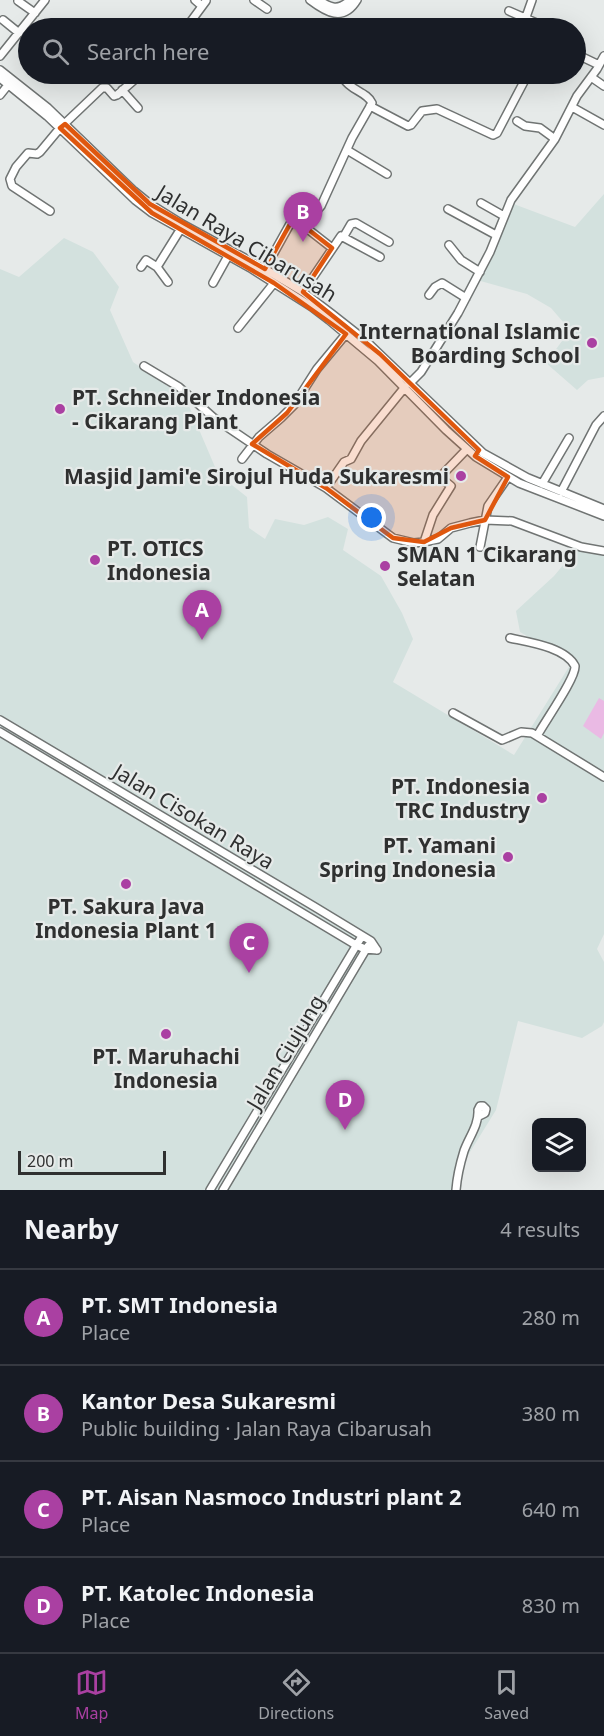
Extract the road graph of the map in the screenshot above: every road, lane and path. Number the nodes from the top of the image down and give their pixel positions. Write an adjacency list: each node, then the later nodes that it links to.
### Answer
1 (45, 0): 13 (street)
2 (195, 0): 10 (street)
3 (254, 0): 11 (street)
4 (310, 0): 7 (street)
5 (318, 0): 6 (street)
6 (350, 0)
7 (357, 0)
8 (532, 0): 14 (street)
9 (18, 1): 13 (street)
10 (204, 4): 16 (street)
11 (267, 9)
12 (509, 11): 14 (street)
13 (35, 13): 15 (street)
14 (526, 17)
15 (31, 18)
16 (194, 18)
17 (3, 20): 18 (street)
18 (18, 32)
19 (18, 34): 20 (street)
20 (0, 56)
21 (604, 56): 23 (street)
22 (586, 59): 23 (street)
23 (600, 65): 25 (street)
24 (0, 70): 39 (street, Jalan Raya Cibarusah)
25 (591, 77): 31 (street); 35 (street)
26 (0, 78): 30 (street, Jalan Raya Cibarusah)
27 (129, 84): 32 (street)
28 (348, 84): 34 (street)
29 (523, 84): 34 (street)
30 (8, 85): 33 (street); 39 (street, Jalan Raya Cibarusah)
31 (604, 86)
32 (122, 90): 36 (street); 39 (street)
33 (0, 95)
34 (370, 106): 41 (street)
35 (572, 107): 38 (street); 40 (street)
36 (138, 108)
37 (517, 122): 40 (street)
38 (604, 125)
39 (62, 126): 45 (street); 48 (street, Jalan Raya Cibarusah); 58 (street, Jalan Raya Cibarusah)
40 (555, 139): 46 (street)
41 (347, 150): 42 (street); 47 (street)
42 (387, 174)
43 (481, 203): 46 (street)
44 (448, 208): 49 (street)
45 (50, 211)
46 (504, 216): 49 (street)
47 (304, 218): 53 (street); 58 (street)
48 (180, 230): 54 (street, Jalan Raya Cibarusah); 57 (street)
49 (496, 235): 59 (street)
50 (344, 236): 51 (street); 53 (street); 55 (street)
51 (389, 242)
52 (449, 245): 59 (street)
53 (332, 248): 63 (street)
54 (228, 256): 60 (street, Jalan Raya Cibarusah); 62 (street)
55 (380, 257)
56 (141, 267): 57 (street)
57 (157, 267): 61 (street)
58 (265, 269): 60 (street, Jalan Raya Cibarusah)
59 (480, 272): 65 (street)
60 (275, 281): 63 (street, Jalan Raya Cibarusah); 66 (street); 67 (street, Jalan Raya Cibarusah)
61 (168, 282)
62 (213, 283)
63 (303, 292): 69 (street, Jalan Raya Cibarusah)
64 (429, 295): 65 (street)
65 (466, 298): 69 (street)
66 (238, 327)
67 (346, 334): 69 (street, Jalan Raya Cibarusah); 72 (street)
68 (144, 366): 72 (street)
69 (407, 385): 73 (street, Jalan Raya Cibarusah); 74 (street, Jalan Raya Cibarusah); 78 (street)
70 (604, 416): 79 (street)
71 (569, 438): 77 (street)
72 (252, 444): 75 (street); 78 (street)
73 (467, 449): 74 (street, Jalan Raya Cibarusah); 83 (street)
74 (477, 453): 76 (street, Jalan Raya Cibarusah)
75 (242, 459)
76 (505, 472): 77 (street, Jalan Raya Cibarusah); 81 (street, Jalan Raya Cibarusah); 82 (street)
77 (542, 484): 79 (street, Jalan Raya Cibarusah)
78 (326, 488): 83 (street)
79 (561, 492): 80 (street, Jalan Raya Cibarusah)
80 (604, 509)
81 (604, 516)
82 (484, 520): 83 (street); 84 (street); 85 (street)
83 (424, 542)
84 (480, 547)
85 (604, 551)
86 (510, 638): 90 (street)
87 (453, 713): 90 (street)
88 (0, 720): 92 (street, Jalan Cisokan Raya)
89 (0, 732): 94 (street, Jalan Cisokan Raya)
90 (537, 736): 91 (street)
91 (604, 777)
92 (362, 936): 93 (street, Jalan Cisokan Raya); 94 (street)
93 (371, 941): 95 (street, Jalan Ciujung); 95 (street, Jalan Cisokan Raya)
94 (356, 945): 95 (street, Jalan Cisokan Raya); 97 (street)
95 (365, 949): 98 (street, Jalan Ciujung)
96 (478, 1116): 99 (street)
97 (210, 1190)
98 (223, 1190)
99 (456, 1190)

